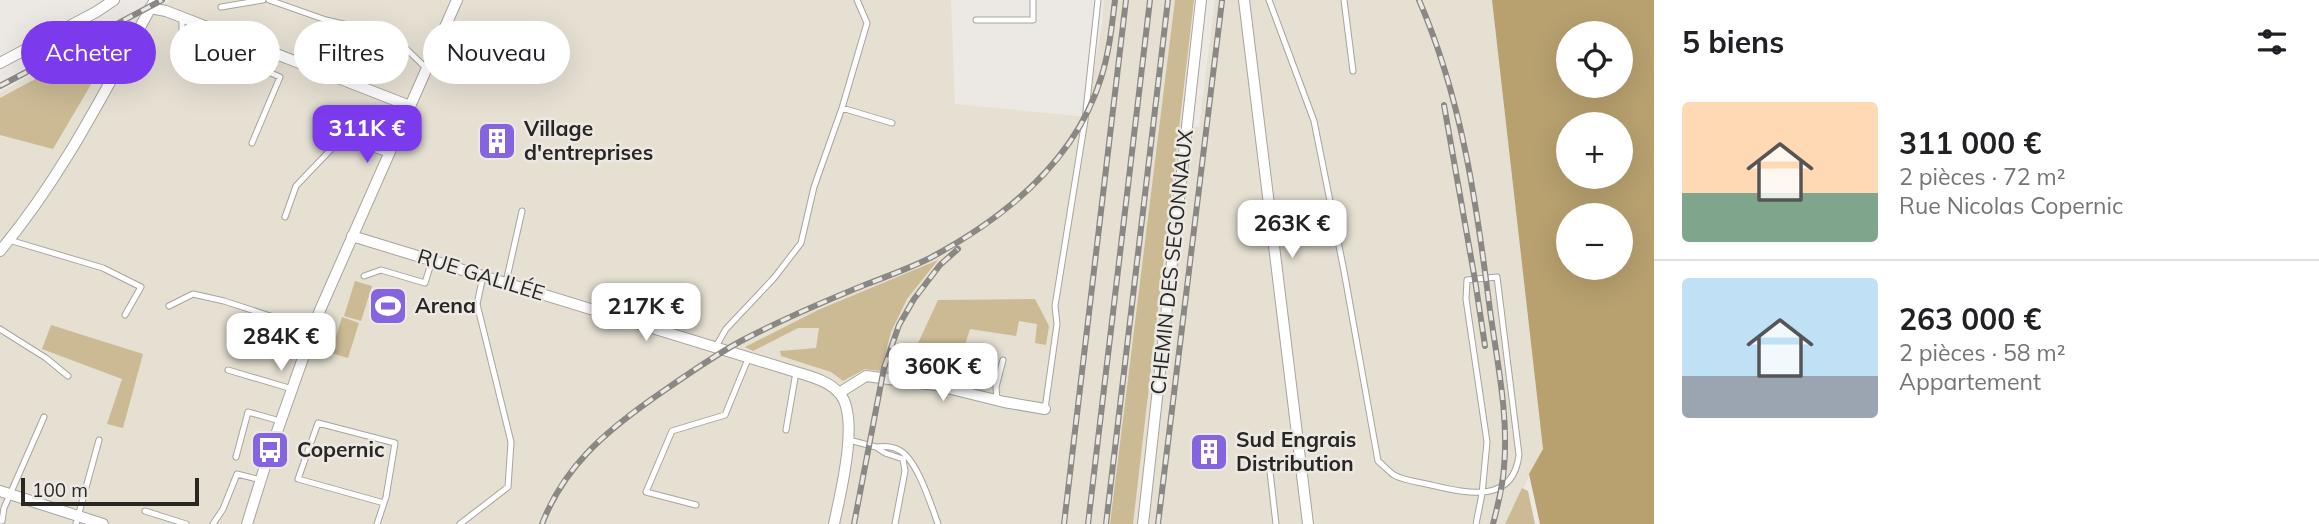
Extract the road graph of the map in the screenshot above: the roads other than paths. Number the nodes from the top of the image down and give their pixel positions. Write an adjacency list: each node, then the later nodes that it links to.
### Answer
1 (114, 0): 17 (street)
2 (263, 0): 13 (lane)
3 (269, 0): 18 (lane)
4 (457, 0): 16 (street)
5 (857, 0): 22 (lane)
6 (1033, 0): 15 (lane)
7 (1098, 0): 48 (lane)
8 (1201, 0): 74 (street, CHEMIN DES SEGONNAUX)
9 (1244, 0): 56 (street)
10 (1269, 0): 59 (lane)
11 (1344, 0): 19 (lane)
12 (152, 4): 14 (street); 29 (street)
13 (221, 7)
14 (182, 17): 21 (street); 24 (lane)
15 (976, 20)
16 (448, 21)
17 (0, 63)
18 (423, 65)
19 (1353, 71)
20 (423, 78): 21 (street)
21 (411, 106): 25 (street)
22 (842, 108): 23 (lane); 39 (lane)
23 (892, 123)
24 (253, 143)
25 (389, 154): 27 (lane); 28 (street)
26 (522, 211): 34 (lane)
27 (285, 217)
28 (352, 236): 31 (street, RUE GALILÉE); 38 (street)
29 (9, 240): 30 (street); 36 (lane)
30 (0, 251)
31 (432, 260): 32 (street, RUE GALILÉE); 33 (lane)
32 (483, 275): 34 (street, RUE GALILÉE); 70 (lane)
33 (364, 276)
34 (506, 282): 39 (street, RUE GALILÉE)
35 (169, 306): 38 (lane)
36 (125, 314)
37 (0, 328): 44 (lane)
38 (313, 330): 45 (street)
39 (715, 348): 40 (street, RUE GALILÉE)
40 (748, 359): 43 (street, RUE GALILÉE); 61 (lane)
41 (1003, 360): 47 (lane)
42 (228, 370): 45 (lane)
43 (796, 372): 46 (street, RUE GALILÉE); 51 (lane)
44 (68, 376)
45 (292, 389): 50 (street)
46 (839, 393): 47 (street); 53 (street)
47 (997, 400): 48 (street)
48 (1045, 409)
49 (44, 417): 58 (lane)
50 (280, 421): 55 (lane); 57 (street)
51 (786, 430)
52 (99, 440): 63 (lane)
53 (849, 440): 54 (lane); 71 (street)
54 (876, 447): 72 (lane); 73 (lane)
55 (236, 457)
56 (1301, 467): 75 (lane); 76 (street)
57 (261, 480): 67 (lane); 68 (street)
58 (5, 493): 63 (street); 64 (lane)
59 (1482, 495): 59 (lane); 77 (lane)
60 (384, 503): 60 (lane); 69 (lane)
61 (696, 505)
62 (145, 511): 66 (lane)
63 (78, 520): 65 (street)
64 (0, 521)
65 (103, 524)
66 (186, 524)
67 (213, 524)
68 (247, 524)
69 (377, 524)
70 (460, 524)
71 (834, 524)
72 (895, 524)
73 (938, 524)
74 (1143, 524)
75 (1276, 524)
76 (1308, 524)
77 (1476, 524)

